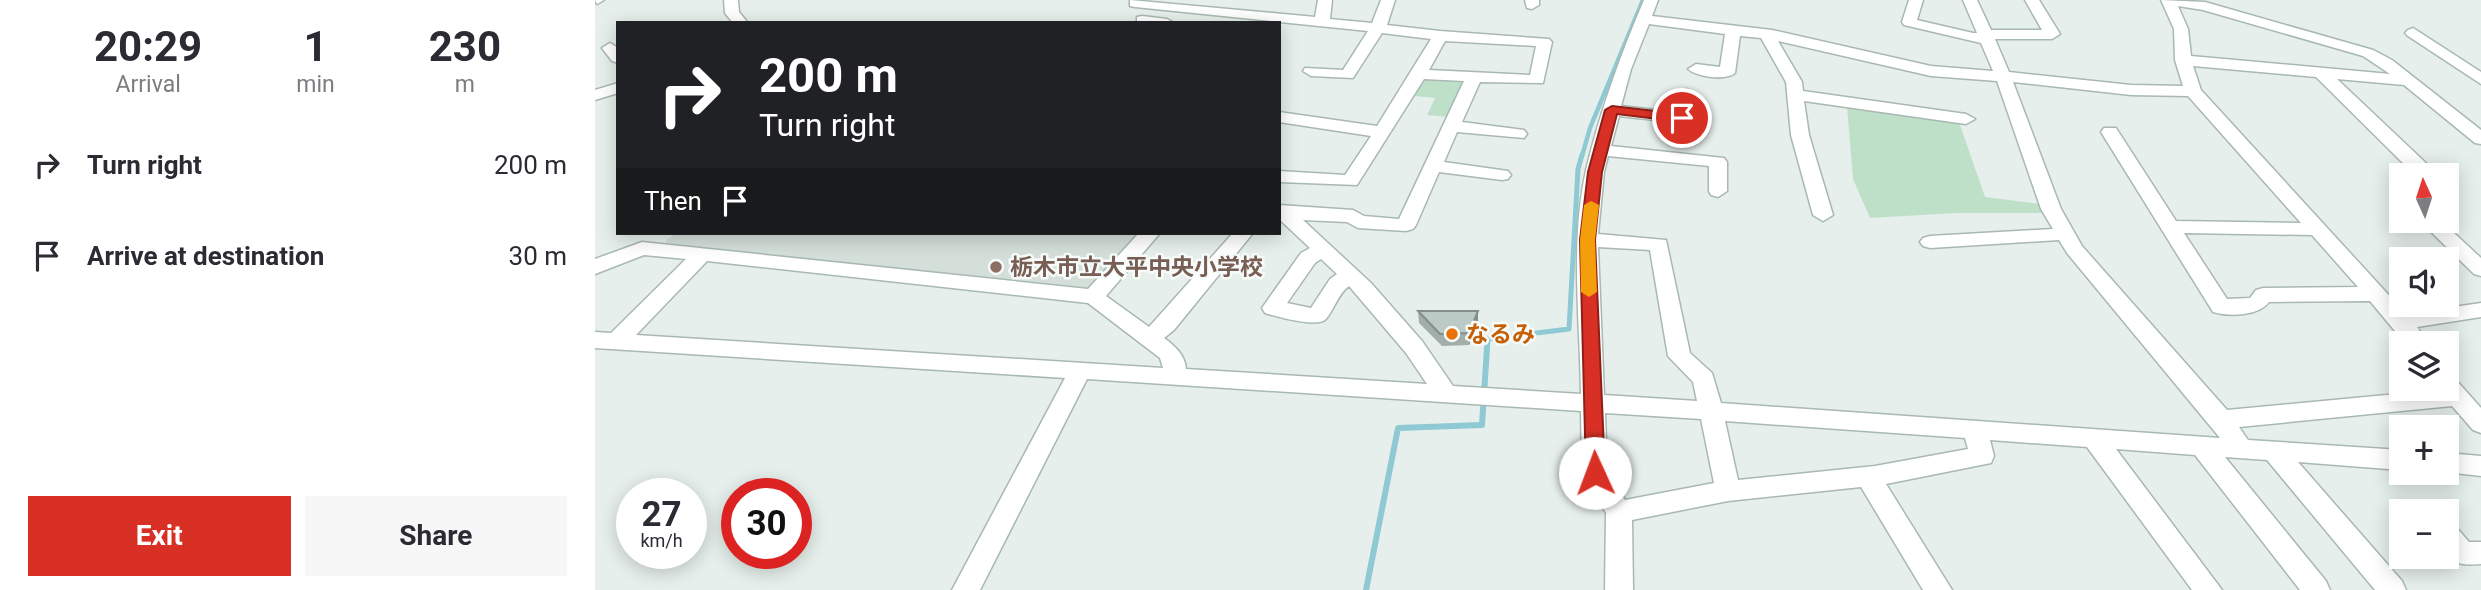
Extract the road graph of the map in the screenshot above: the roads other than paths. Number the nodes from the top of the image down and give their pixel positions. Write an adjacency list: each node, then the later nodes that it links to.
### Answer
1 (731, 0): 11 (street)
2 (1325, 0): 13 (street)
3 (1388, 0): 14 (street)
4 (1651, 0): 10 (street)
5 (1916, 0): 19 (street)
6 (1971, 0): 19 (street)
7 (2032, 0): 19 (street)
8 (2168, 0): 20 (street); 28 (street)
9 (1134, 1): 12 (street); 13 (street)
10 (1642, 19): 15 (street); 34 (street)
11 (739, 21)
12 (1143, 21)
13 (1322, 21): 14 (street)
14 (1378, 29): 18 (street); 22 (street)
15 (1734, 30): 17 (street); 21 (street)
16 (2413, 33): 27 (street)
17 (1766, 34): 25 (street); 33 (street)
18 (1440, 36): 23 (street); 26 (street)
19 (1987, 36): 25 (street)
20 (2183, 60): 24 (street); 30 (street)
21 (1696, 69)
22 (1311, 71)
23 (1419, 74): 26 (street); 38 (street)
24 (2322, 74): 28 (street); 43 (street)
25 (2003, 75): 30 (street); 53 (street)
26 (1474, 78): 37 (street)
27 (2481, 79)
28 (2409, 81): 41 (street)
29 (616, 89): 32 (street)
30 (2193, 91): 51 (street)
31 (1686, 94): 34 (street)
32 (595, 95)
33 (1797, 95): 36 (street); 49 (street)
34 (1612, 110): 42 (street)
35 (1281, 117): 38 (street)
36 (1966, 119)
37 (1452, 126): 40 (street); 44 (street)
38 (1382, 132): 46 (street)
39 (2110, 132): 50 (street)
40 (1518, 134)
41 (2481, 139)
42 (1601, 150): 47 (street); 57 (street)
43 (2416, 163)
44 (1433, 166): 45 (street); 48 (street)
45 (1502, 175)
46 (1281, 176)
47 (1719, 191)
48 (1282, 210): 60 (street)
49 (1823, 215)
50 (2169, 227): 51 (street); 65 (street)
51 (2317, 229): 65 (street)
52 (2442, 233): 63 (street)
53 (2065, 234): 58 (street); 79 (street)
54 (661, 235): 59 (street)
55 (1148, 235): 66 (street)
56 (1241, 235): 70 (street)
57 (1588, 240): 77 (street); 78 (street)
58 (1930, 242)
59 (642, 248): 61 (street); 62 (street)
60 (1323, 249): 64 (street); 64 (street)
61 (702, 254): 66 (street); 71 (street)
62 (595, 267)
63 (2481, 269)
64 (1350, 275): 74 (street)
65 (2376, 295): 68 (street)
66 (1093, 297): 70 (street)
67 (2481, 310): 68 (street)
68 (2401, 322): 69 (street)
69 (2408, 331)
70 (1150, 338): 73 (street)
71 (606, 340): 72 (street)
72 (1080, 371): 73 (street); 94 (street)
73 (1175, 377): 74 (street)
74 (1447, 395): 77 (street)
75 (2389, 398): 79 (street)
76 (2459, 399): 80 (street)
77 (1593, 404): 78 (street); 91 (street)
78 (1710, 412): 81 (street); 90 (street)
79 (2221, 420): 84 (street)
80 (2481, 424)
81 (1975, 431): 82 (street); 89 (street)
82 (2095, 440): 83 (street); 97 (street)
83 (2202, 446): 84 (street); 98 (street)
84 (2240, 448): 85 (street)
85 (2273, 450): 86 (street); 99 (street)
86 (2389, 459)
87 (2459, 464): 88 (street)
88 (2481, 466)
89 (1868, 477): 90 (street); 96 (street)
90 (1728, 491): 91 (street)
91 (1619, 512): 95 (street)
92 (2459, 549): 93 (street)
93 (2481, 553)
94 (966, 590)
95 (1619, 590)
96 (1938, 590)
97 (2208, 590)
98 (2316, 590)
99 (2392, 590)

